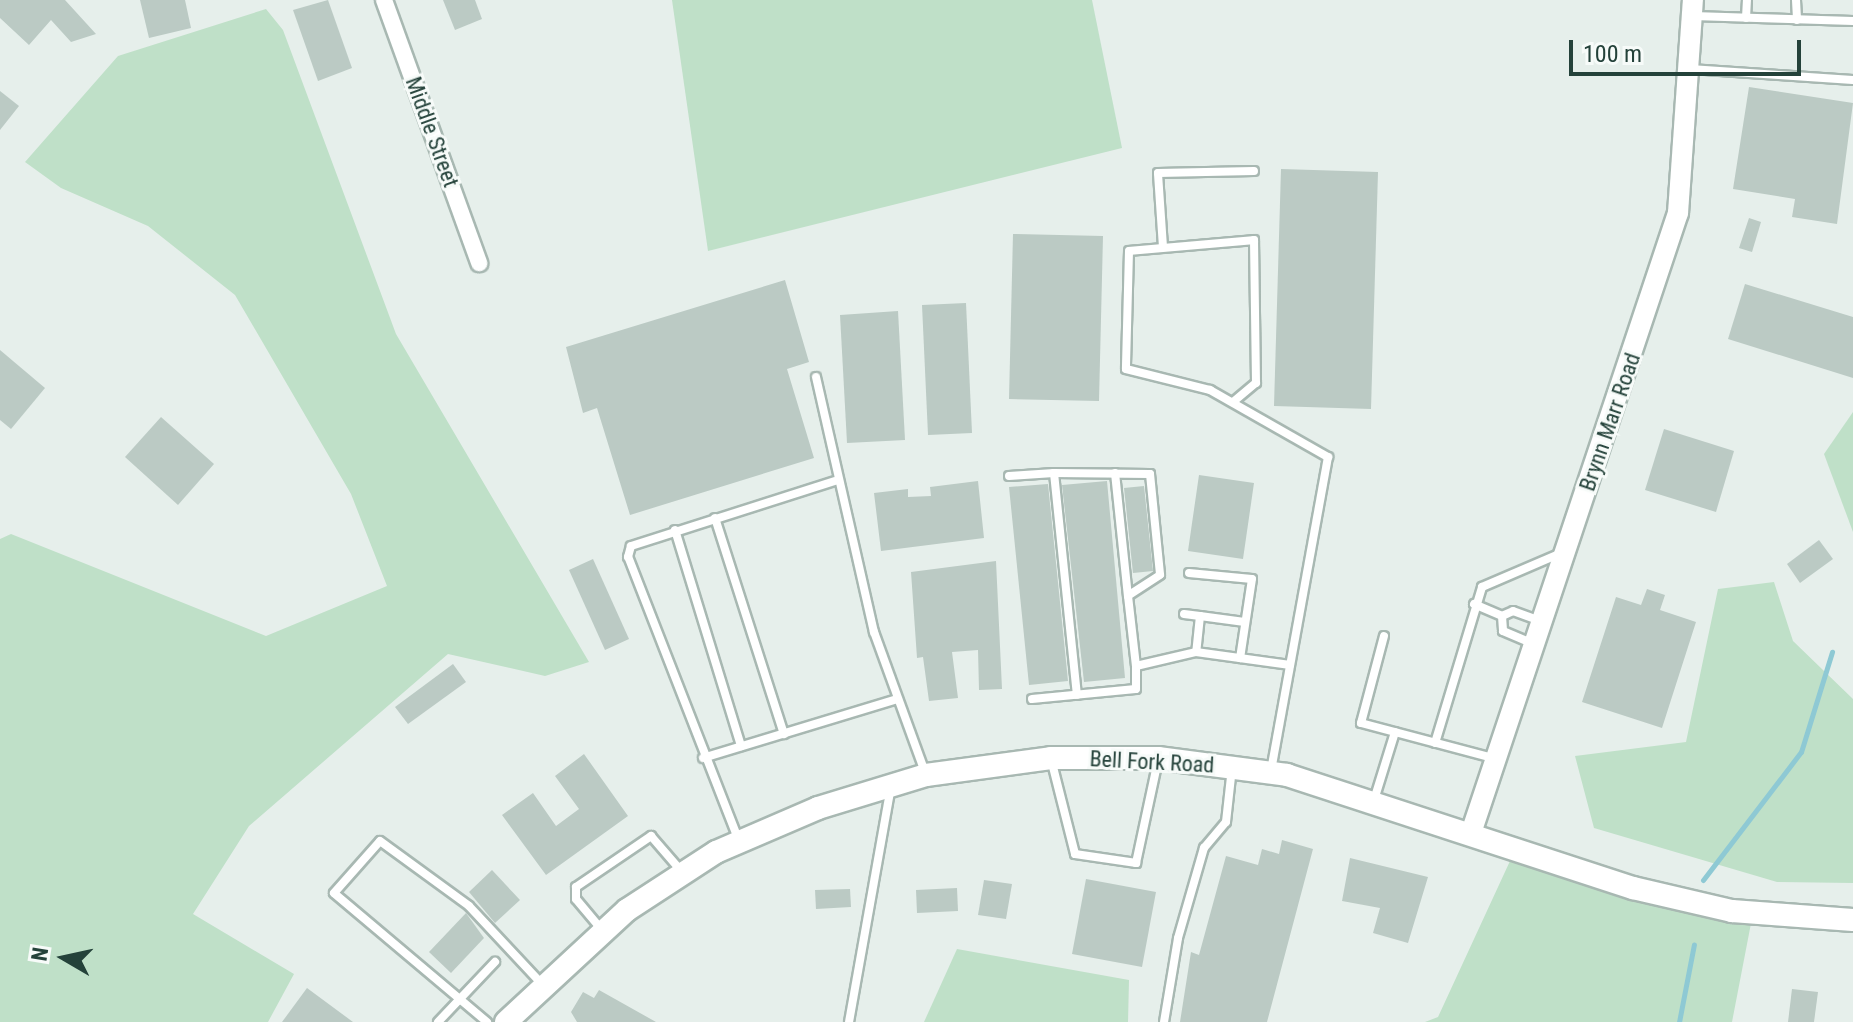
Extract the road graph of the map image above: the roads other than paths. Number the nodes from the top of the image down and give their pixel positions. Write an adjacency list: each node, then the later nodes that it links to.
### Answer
1 (384, 0): 12 (street, Middle Street)
2 (1747, 0): 5 (lane)
3 (1796, 0): 6 (lane)
4 (1693, 8): 5 (lane); 8 (street, Brynn Marr Road)
5 (1746, 18): 6 (lane)
6 (1797, 20): 7 (lane)
7 (1853, 21)
8 (1689, 69): 9 (lane); 21 (street, Brynn Marr Road)
9 (1853, 80)
10 (1254, 171): 11 (lane)
11 (1163, 247): 14 (lane); 14 (lane)
12 (479, 263)
13 (816, 377): 18 (lane)
14 (1233, 402): 34 (lane)
15 (1054, 473): 16 (lane); 17 (lane); 36 (lane)
16 (1115, 473): 23 (lane); 23 (lane)
17 (1009, 476)
18 (835, 481): 19 (lane); 37 (lane)
19 (715, 518): 20 (lane); 40 (lane)
20 (675, 530): 42 (lane); 43 (lane)
21 (1567, 550): 24 (lane); 29 (street, Brynn Marr Road)
22 (1189, 573): 28 (lane)
23 (1128, 596): 35 (lane)
24 (1474, 604): 27 (lane); 41 (lane)
25 (1184, 614): 26 (lane)
26 (1200, 616): 28 (lane); 32 (lane)
27 (1502, 616): 29 (lane); 31 (lane)
28 (1245, 622): 33 (lane)
29 (1543, 622): 31 (street, Brynn Marr Road)
30 (1384, 636): 39 (lane)
31 (1534, 644): 46 (street, Brynn Marr Road)
32 (1196, 652): 33 (lane); 35 (lane)
33 (1240, 658): 34 (lane)
34 (1290, 665): 48 (lane)
35 (1136, 666): 36 (lane)
36 (1077, 695): 38 (lane)
37 (897, 699): 40 (lane); 49 (lane)
38 (1032, 699)
39 (1395, 732): 41 (lane); 51 (lane)
40 (784, 734): 42 (lane)
41 (1435, 743): 46 (lane)
42 (741, 746): 43 (lane)
43 (703, 758): 53 (lane)
44 (1051, 758): 45 (main road, Bell Fork Road); 45 (lane); 49 (main road, Bell Fork Road)
45 (1158, 758): 47 (main road, Bell Fork Road)
46 (1496, 759): 52 (street, Brynn Marr Road)
47 (1232, 767): 48 (main road, Bell Fork Road); 64 (lane)
48 (1271, 773): 51 (main road, Bell Fork Road)
49 (926, 775): 50 (main road, Bell Fork Road)
50 (890, 786): 53 (main road, Bell Fork Road); 63 (lane)
51 (1373, 802): 52 (main road, Bell Fork Road)
52 (1471, 833): 55 (main road, Bell Fork Road)
53 (739, 842): 54 (main road, Bell Fork Road)
54 (683, 874): 56 (main road, Bell Fork Road); 56 (lane)
55 (1853, 920)
56 (602, 931): 58 (main road, Bell Fork Road)
57 (495, 962): 59 (lane)
58 (541, 983): 59 (lane); 62 (main road, Bell Fork Road)
59 (457, 1002): 60 (lane); 61 (lane)
60 (438, 1022)
61 (487, 1022)
62 (506, 1022)
63 (849, 1022)
64 (1164, 1022)

